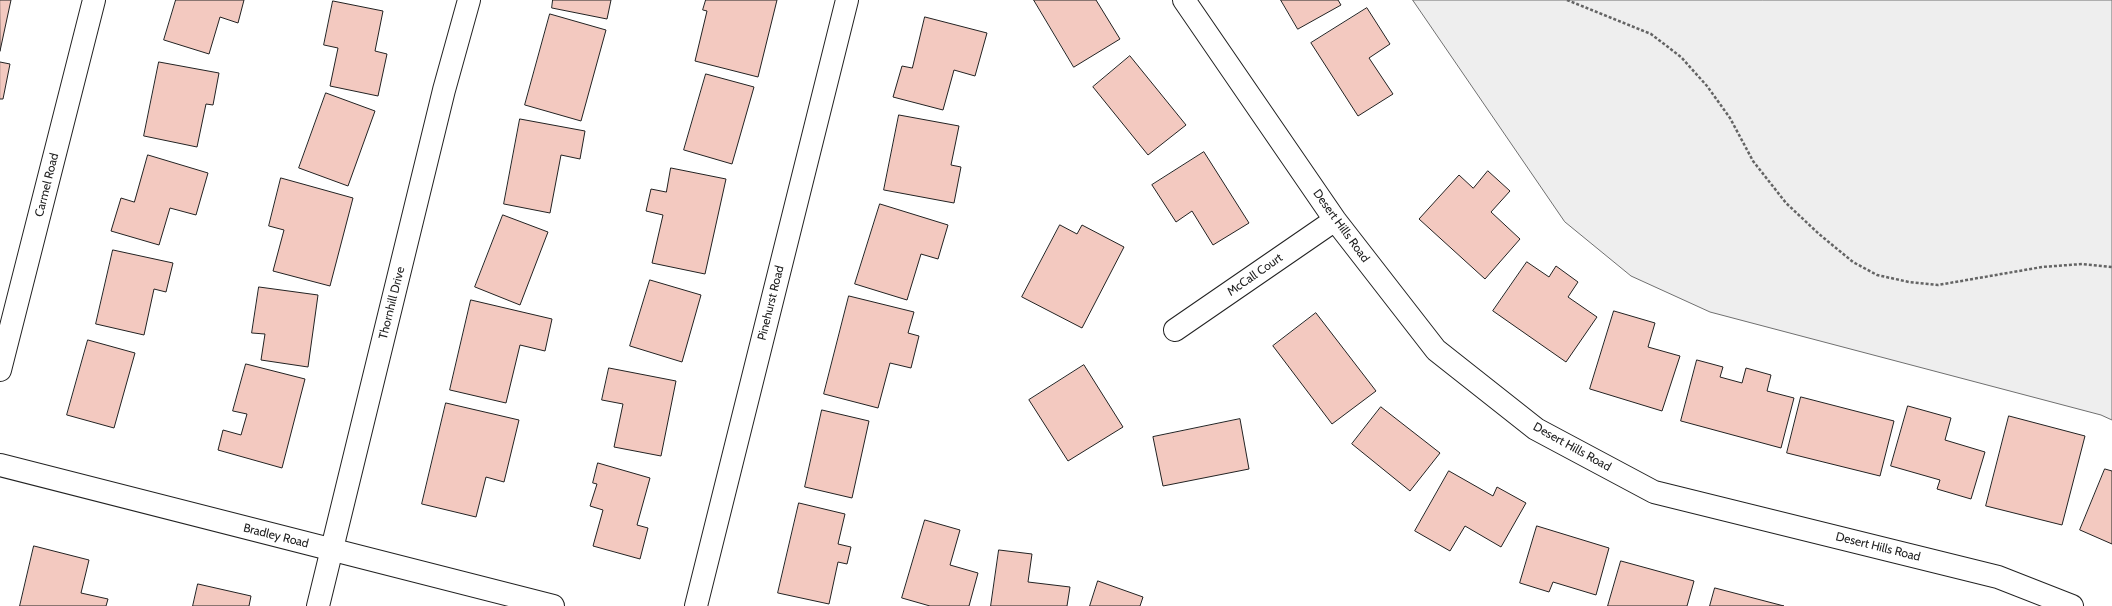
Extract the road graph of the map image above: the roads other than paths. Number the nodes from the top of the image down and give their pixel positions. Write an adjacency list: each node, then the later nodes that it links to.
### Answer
1 (94, 0): 7 (street, Carmel Road)
2 (470, 0): 9 (street, Thornhill Drive)
3 (847, 0): 12 (street, Pinehurst Road)
4 (1184, 0): 5 (street, Desert Hills Road)
5 (1335, 220): 6 (street, McCall Court); 13 (street, Desert Hills Road)
6 (1175, 330)
7 (0, 370)
8 (0, 465): 9 (street, Bradley Road)
9 (332, 550): 10 (street, Thornhill Drive); 11 (street, Bradley Road)
10 (318, 606)
11 (553, 606)
12 (696, 606)
13 (2072, 606)

